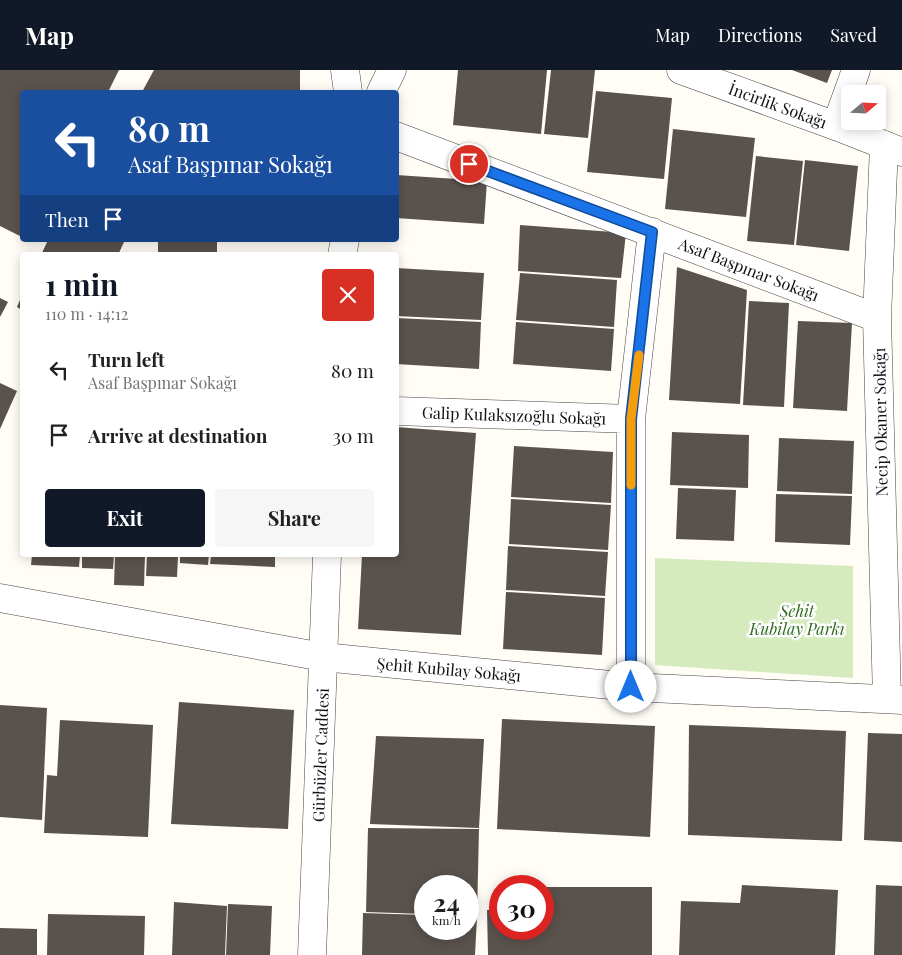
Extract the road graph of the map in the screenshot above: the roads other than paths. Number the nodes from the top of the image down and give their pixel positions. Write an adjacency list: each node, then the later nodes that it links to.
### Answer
1 (345, 70): 5 (street)
2 (392, 70): 6 (street)
3 (682, 70): 7 (street, İncirlik Sokağı)
4 (856, 70): 7 (street)
5 (348, 90)
6 (382, 90)
7 (836, 126): 9 (street, İncirlik Sokağı)
8 (399, 137): 10 (street, Asaf Başpınar Sokağı)
9 (893, 149): 11 (street, Necip Okaner Sokağı)
10 (652, 232): 11 (street, Asaf Başpınar Sokağı); 13 (street)
11 (877, 318): 18 (street, Necip Okaner Sokağı)
12 (399, 411): 13 (street, Galip Kulaksızoğlu Sokağı)
13 (631, 419): 17 (street)
14 (327, 557): 16 (street, Gürbüzler Caddesi)
15 (0, 598): 16 (street, Şehit Kubilay Sokağı)
16 (323, 657): 17 (street, Şehit Kubilay Sokağı); 19 (street, Gürbüzler Caddesi)
17 (631, 687): 18 (street, Şehit Kubilay Sokağı)
18 (894, 699)
19 (312, 955)

